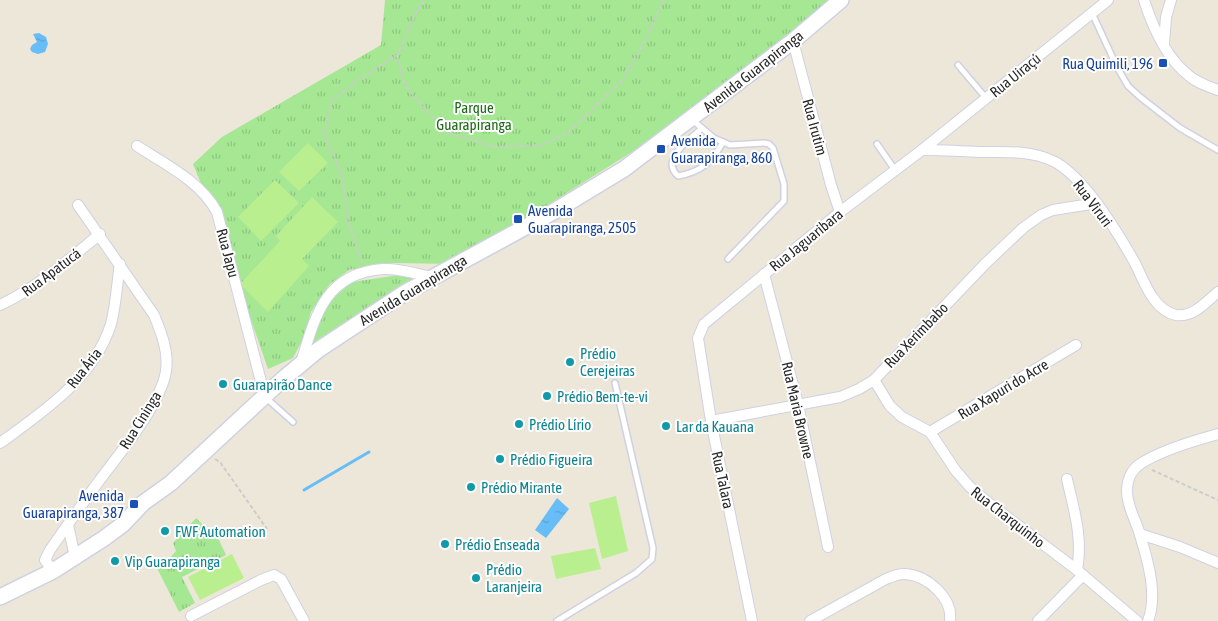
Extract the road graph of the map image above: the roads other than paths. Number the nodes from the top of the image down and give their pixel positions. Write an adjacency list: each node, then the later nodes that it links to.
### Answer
1 (841, 0): 6 (main road, Avenida Guarapiranga)
2 (1108, 0): 5 (street, Rua Uiraçú)
3 (1144, 0): 7 (street)
4 (1171, 0): 7 (street)
5 (1092, 12): 10 (street, Rua Uiraçú); 16 (lane)
6 (793, 41): 11 (main road, Avenida Guarapiranga); 20 (street, Rua Irutim)
7 (1164, 44): 9 (street)
8 (958, 66): 10 (lane)
9 (1217, 87)
10 (986, 98): 15 (street, Rua Uiraçú)
11 (697, 124): 12 (lane); 12 (lane); 25 (main road, Avenida Guarapiranga)
12 (723, 142): 22 (lane)
13 (877, 144): 17 (lane)
14 (136, 146): 33 (street, Rua Japu)
15 (922, 150): 17 (street, Rua Jaguaribara); 18 (street, Rua Viruri)
16 (1218, 150)
17 (895, 170): 20 (street, Rua Jaguaribara)
18 (1097, 203): 26 (street, Rua Viruri); 31 (street, Rua Xerimbabo)
19 (78, 205): 21 (street, Rua Cininga)
20 (840, 212): 24 (street, Rua Jaguaribara)
21 (100, 234): 23 (street, Rua Cininga); 27 (street, Rua Apatucá)
22 (728, 259)
23 (120, 264): 38 (street, Rua Ária); 43 (street, Rua Cininga)
24 (764, 274): 28 (street, Rua Jaguaribara); 34 (street, Rua Maria Browne)
25 (432, 277): 30 (main road, Avenida Guarapiranga); 30 (street)
26 (1218, 292)
27 (0, 305)
28 (698, 338): 35 (street, Rua Talara)
29 (1076, 345): 37 (street, Rua Xapuri do Acre)
30 (301, 363): 33 (main road, Avenida Guarapiranga)
31 (874, 380): 34 (street, Rua Xerimbabo); 37 (street, Rua Charquinho)
32 (615, 383): 53 (lane)
33 (265, 397): 36 (lane); 46 (main road, Avenida Guarapiranga)
34 (798, 404): 35 (street, Rua Xerimbabo); 45 (street, Rua Maria Browne)
35 (711, 421): 54 (street, Rua Talara)
36 (293, 422)
37 (930, 432): 49 (street, Rua Charquinho)
38 (12, 434): 40 (street); 41 (street, Rua Ária)
39 (1218, 434): 44 (street)
40 (0, 435)
41 (0, 443)
42 (1066, 479): 49 (street)
43 (68, 525): 46 (street); 48 (street, Rua Cininga)
44 (1140, 534): 47 (street); 59 (street)
45 (828, 547)
46 (75, 557): 48 (main road, Avenida Guarapiranga)
47 (1218, 563)
48 (53, 571): 50 (main road, Avenida Guarapiranga)
49 (1080, 572): 57 (street); 58 (street, Rua Charquinho)
50 (0, 596)
51 (191, 616): 52 (street)
52 (304, 621)
53 (557, 621)
54 (752, 621)
55 (810, 621): 56 (street)
56 (950, 621)
57 (1038, 621)
58 (1137, 621)
59 (1148, 621)

